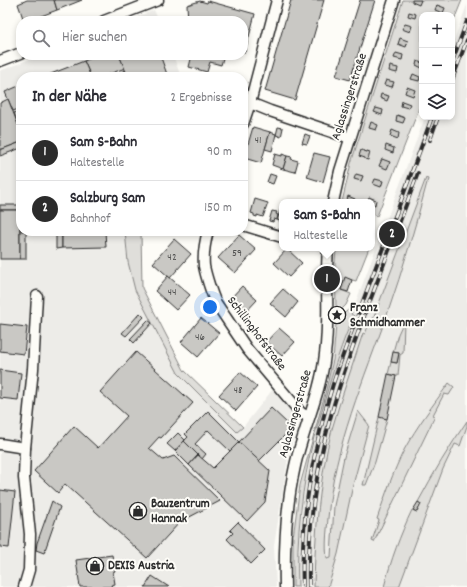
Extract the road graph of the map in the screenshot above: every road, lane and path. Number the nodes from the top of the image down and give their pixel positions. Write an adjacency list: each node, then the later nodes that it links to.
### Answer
1 (158, 0): 4 (street)
2 (277, 0): 7 (street)
3 (394, 0): 9 (street, Aglassingerstraße)
4 (117, 16)
5 (16, 54): 6 (street)
6 (0, 61)
7 (250, 103): 8 (street); 9 (street)
8 (248, 109)
9 (350, 138): 10 (street, Aglassingerstraße)
10 (334, 199)
11 (248, 227): 13 (street)
12 (207, 236): 16 (street, Schillinghofstraße)
13 (279, 236)
14 (325, 251): 16 (street, Aglassingerstraße)
15 (37, 296): 18 (street)
16 (309, 417): 20 (street, Aglassingerstraße)
17 (0, 444): 18 (street)
18 (25, 448): 19 (street)
19 (24, 587)
20 (285, 587)

